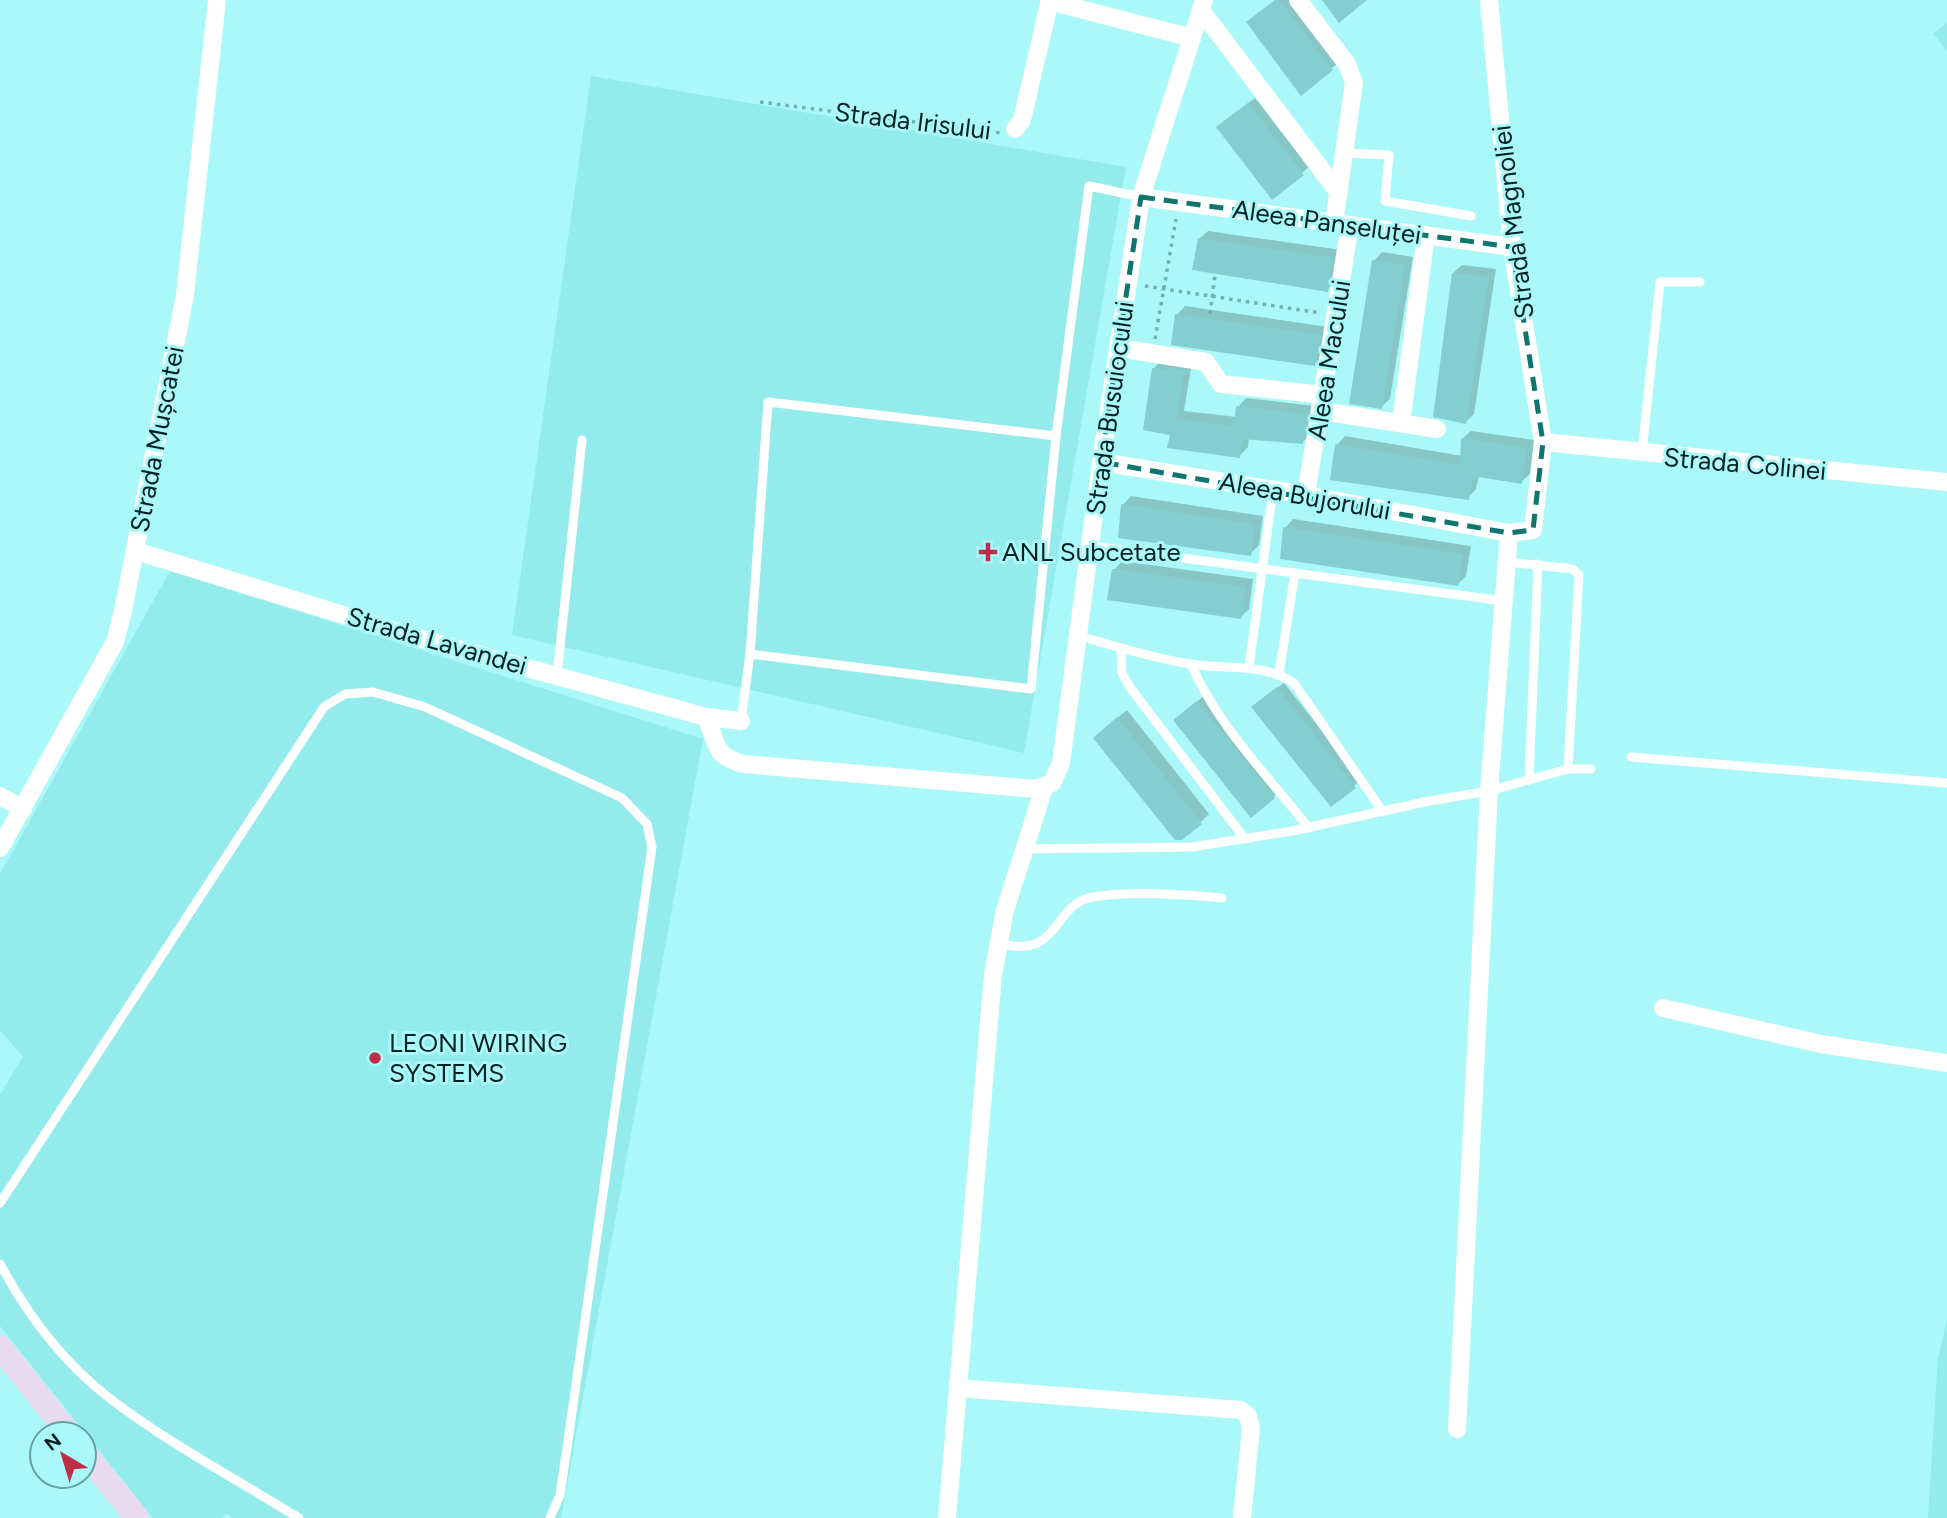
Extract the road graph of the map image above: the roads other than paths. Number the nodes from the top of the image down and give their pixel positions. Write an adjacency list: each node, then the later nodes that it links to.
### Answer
1 (217, 0): 30 (street, Strada Mușcatei)
2 (1298, 0): 8 (street, Aleea Macului)
3 (1489, 0): 14 (street, Strada Magnoliei)
4 (1049, 1): 6 (street); 7 (street, Strada Irisului)
5 (1202, 5): 6 (street, Strada Busuiocului); 9 (street)
6 (1192, 38): 10 (street, Strada Busuiocului)
7 (1015, 129)
8 (1346, 153): 9 (street, Aleea Macului); 11 (lane)
9 (1339, 193): 12 (street, Aleea Macului)
10 (1141, 197): 12 (street, Aleea Panseluței); 16 (street, Strada Busuiocului); 20 (lane)
11 (1471, 216)
12 (1342, 224): 13 (street, Aleea Panseluței); 17 (street, Aleea Macului)
13 (1426, 235): 14 (street, Aleea Panseluței); 18 (street)
14 (1512, 247): 22 (street, Strada Magnoliei)
15 (1700, 282): 23 (lane)
16 (1119, 348): 17 (street); 24 (street, Strada Busuiocului)
17 (1324, 403): 18 (street); 27 (street, Aleea Macului)
18 (1401, 423): 19 (street)
19 (1437, 429)
20 (1056, 436): 38 (lane); 38 (lane)
21 (582, 440): 42 (lane)
22 (1543, 442): 23 (street, Strada Colinei); 28 (street, Strada Magnoliei)
23 (1642, 454): 25 (street, Strada Colinei)
24 (1101, 462): 26 (street, Aleea Bujorului); 29 (street, Strada Busuiocului)
25 (1947, 482)
26 (1273, 490): 27 (street, Aleea Bujorului); 33 (lane)
27 (1306, 495): 28 (street, Aleea Bujorului)
28 (1509, 533): 31 (street)
29 (1092, 546): 33 (lane); 36 (street, Strada Busuiocului)
30 (136, 551): 42 (street, Strada Lavandei); 53 (street, Strada Mușcatei)
31 (1507, 562): 32 (lane); 35 (street)
32 (1538, 564): 46 (lane); 48 (lane)
33 (1264, 569): 34 (lane); 40 (lane)
34 (1295, 573): 35 (lane); 41 (lane)
35 (1504, 601): 51 (street)
36 (1080, 636): 37 (lane); 50 (street, Strada Busuiocului)
37 (1121, 648): 39 (lane); 56 (lane)
38 (750, 654): 44 (lane)
39 (1191, 664): 40 (lane); 55 (lane)
40 (1250, 667): 41 (lane)
41 (1279, 673): 54 (lane)
42 (557, 676): 43 (street, Strada Lavandei)
43 (706, 717): 44 (street, Strada Lavandei); 50 (street)
44 (741, 721)
45 (1631, 757): 49 (lane)
46 (1569, 769): 47 (lane); 48 (lane)
47 (1591, 769)
48 (1529, 780): 51 (lane)
49 (1947, 783)
50 (1044, 788): 58 (street, Strada Busuiocului)
51 (1489, 791): 54 (lane); 68 (street)
52 (0, 796): 53 (street)
53 (23, 809): 57 (street, Strada Mușcatei)
54 (1383, 812): 55 (lane)
55 (1309, 828): 56 (lane)
56 (1245, 839): 58 (lane)
57 (0, 848)
58 (1026, 849): 60 (street, Strada Busuiocului)
59 (1222, 898): 60 (lane)
60 (999, 943): 66 (street, Strada Busuiocului)
61 (1663, 1008): 62 (street)
62 (1947, 1063)
63 (0, 1203): 72 (lane)
64 (0, 1264): 71 (lane)
65 (0, 1348): 67 (street)
66 (958, 1388): 73 (street, Strada Busuiocului); 74 (street)
67 (58, 1420)
68 (1458, 1429)
69 (98, 1469): 70 (street)
70 (137, 1518)
71 (299, 1518)
72 (550, 1518)
73 (947, 1518)
74 (1242, 1518)

